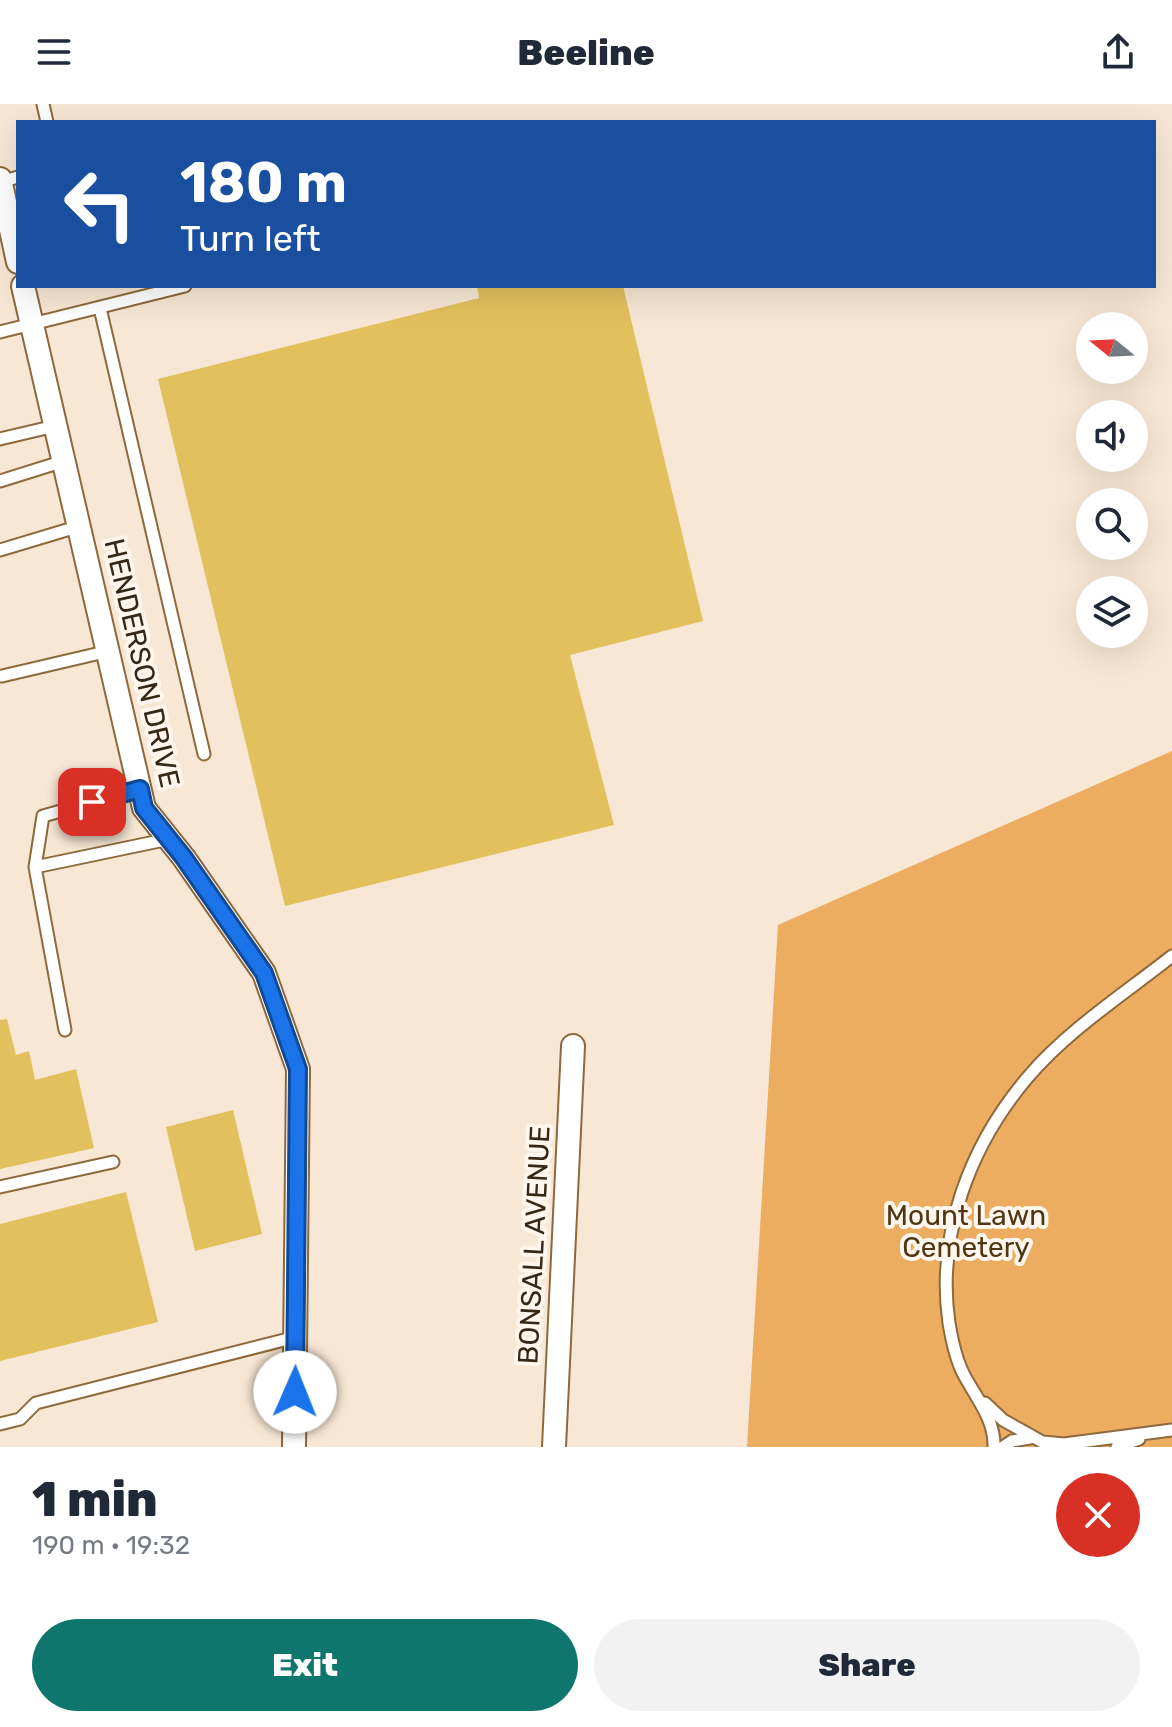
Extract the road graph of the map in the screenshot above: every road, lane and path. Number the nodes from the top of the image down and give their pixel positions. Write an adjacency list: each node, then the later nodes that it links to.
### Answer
1 (0, 180): 2 (street)
2 (12, 260)
3 (23, 288): 6 (street, HENDERSON DRIVE)
4 (177, 288): 5 (lane)
5 (100, 308): 6 (lane); 16 (lane)
6 (32, 325): 7 (lane); 8 (street, HENDERSON DRIVE)
7 (0, 332)
8 (55, 426): 9 (lane); 10 (street, HENDERSON DRIVE)
9 (0, 439)
10 (64, 461): 11 (lane); 12 (street, HENDERSON DRIVE)
11 (0, 481)
12 (81, 526): 13 (lane); 14 (street, HENDERSON DRIVE)
13 (0, 550)
14 (110, 650): 15 (lane); 17 (street, HENDERSON DRIVE)
15 (2, 676)
16 (204, 754)
17 (140, 789): 18 (street, HENDERSON DRIVE); 19 (lane)
18 (170, 839): 19 (lane); 25 (street, HENDERSON DRIVE)
19 (35, 867): 21 (lane)
20 (1172, 956): 26 (lane)
21 (65, 1030)
22 (573, 1046): 31 (street, BONSALL AVENUE)
23 (113, 1162): 24 (lane)
24 (0, 1187)
25 (297, 1337): 27 (lane); 30 (street, HENDERSON DRIVE)
26 (975, 1394): 29 (lane); 32 (lane)
27 (0, 1424)
28 (1169, 1430): 29 (lane); 34 (lane)
29 (1045, 1444): 33 (lane)
30 (294, 1447)
31 (554, 1447)
32 (994, 1447)
33 (1003, 1447)
34 (1117, 1447)

